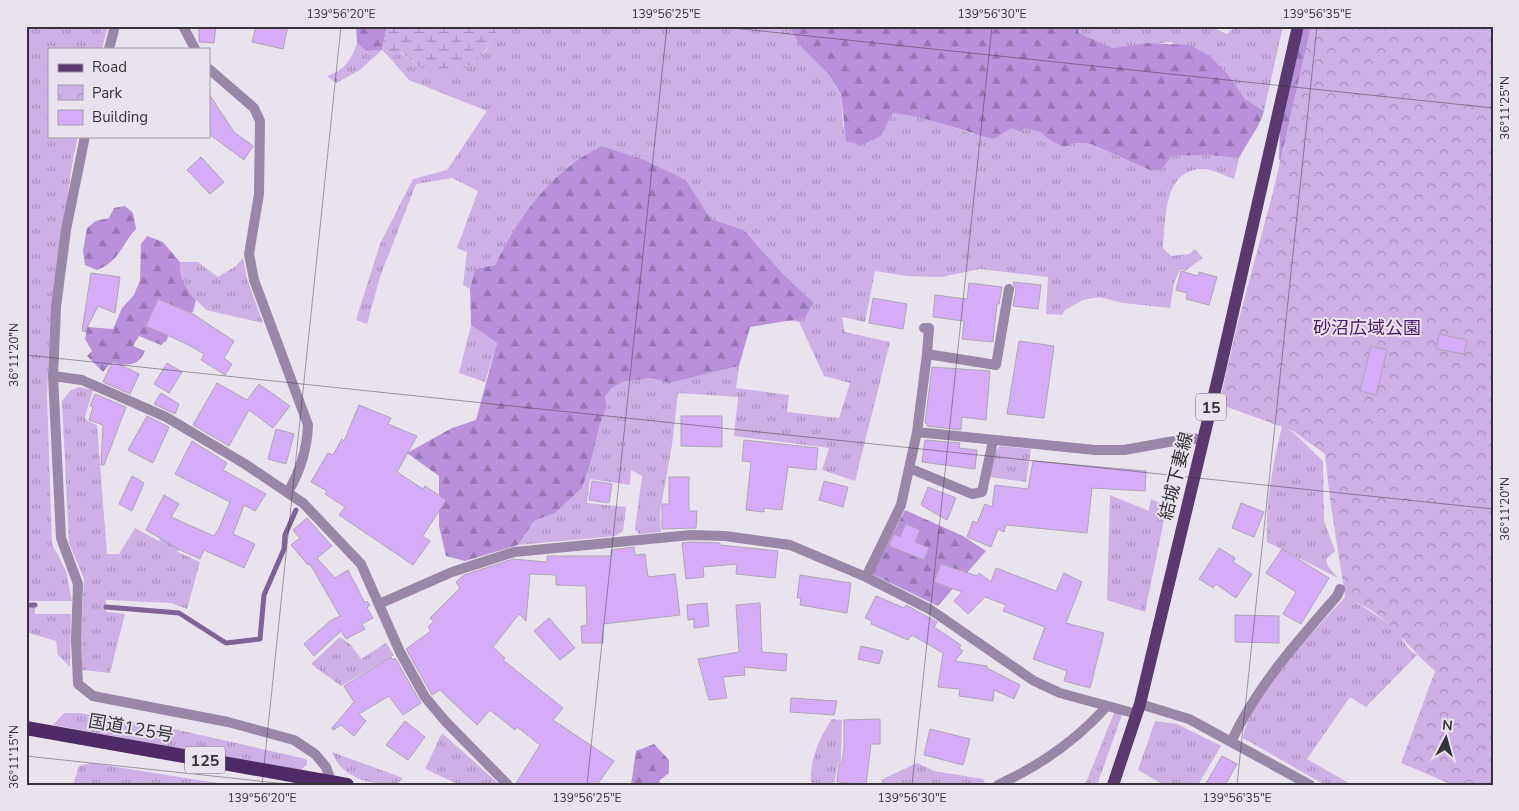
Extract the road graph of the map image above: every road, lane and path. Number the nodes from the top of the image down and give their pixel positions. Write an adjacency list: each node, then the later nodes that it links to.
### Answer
1 (114, 26): 4 (street)
2 (183, 26): 5 (street)
3 (1298, 26): 13 (main road, 結城下妻線 / 15)
4 (109, 48)
5 (194, 48)
6 (210, 71): 16 (street)
7 (85, 138): 11 (street)
8 (1009, 289): 10 (street)
9 (924, 328): 10 (street)
10 (927, 354): 12 (street)
11 (53, 376): 16 (street); 24 (street)
12 (917, 432): 14 (street); 15 (street)
13 (1203, 440): 14 (street); 21 (main road, 結城下妻線 / 15)
14 (993, 441): 15 (street)
15 (909, 468): 17 (street)
16 (288, 492): 19 (street)
17 (866, 577): 19 (street); 20 (street)
18 (1340, 588): 23 (street)
19 (379, 604): 26 (street)
20 (1106, 706): 21 (street); 27 (street)
21 (1138, 709): 23 (street); 28 (main road, 結城下妻線 / 15)
22 (26, 728): 24 (highway, 国道125号 / 125)
23 (1231, 742): 29 (street)
24 (330, 782): 25 (highway, 国道125号 / 125)
25 (347, 785)
26 (508, 785)
27 (998, 785)
28 (1113, 785)
29 (1310, 785)

